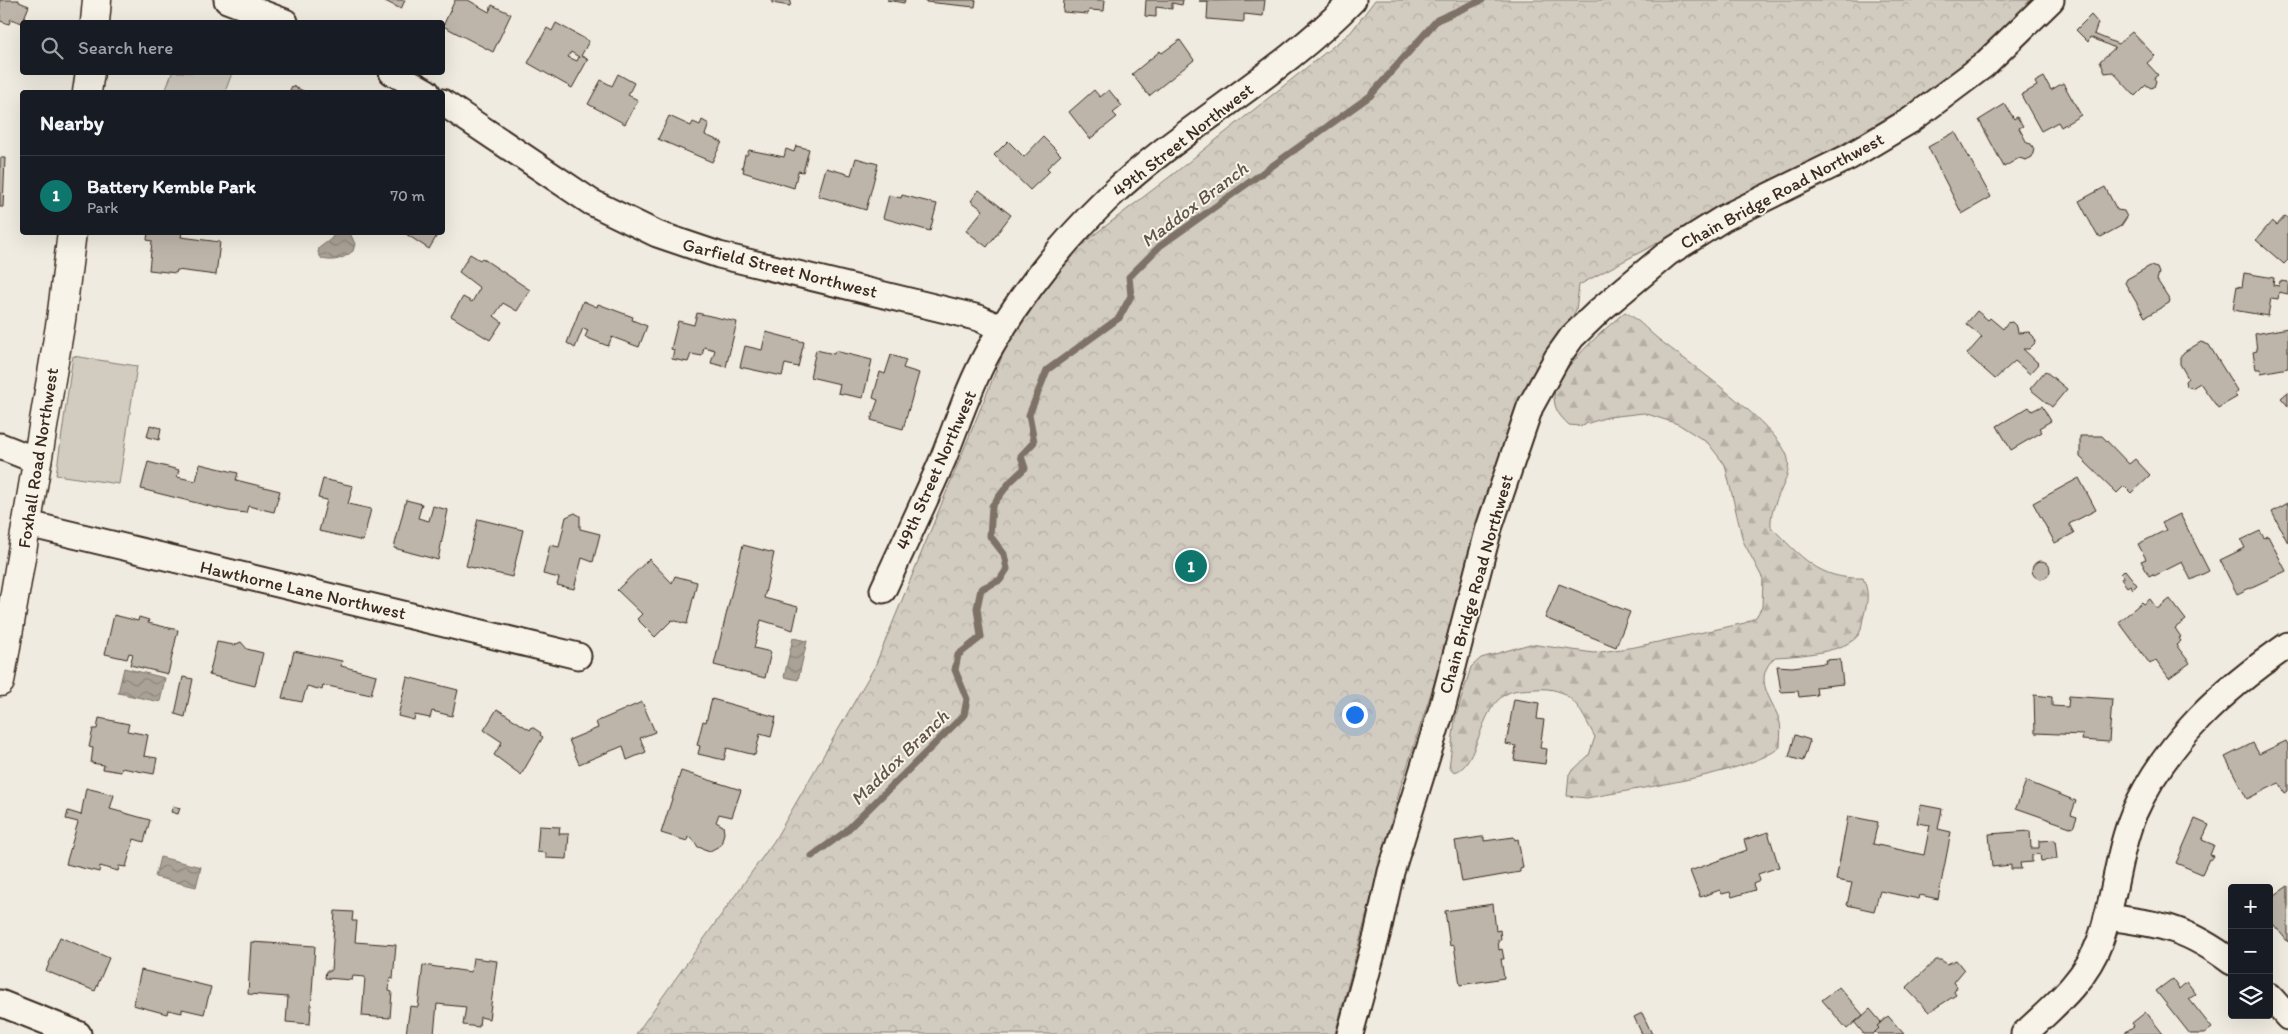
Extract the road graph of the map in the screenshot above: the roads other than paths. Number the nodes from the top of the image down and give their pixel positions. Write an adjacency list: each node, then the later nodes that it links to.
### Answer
1 (97, 0): 5 (main road)
2 (227, 0): 6 (street)
3 (1352, 0): 13 (street, 49th Street Northwest)
4 (2051, 0): 27 (street, Chain Bridge Road Northwest)
5 (95, 20)
6 (279, 20)
7 (90, 75): 9 (main road)
8 (397, 75): 10 (street)
9 (88, 90)
10 (424, 90)
11 (445, 104): 13 (street, Garfield Street Northwest)
12 (72, 235): 15 (main road, Foxhall Road Northwest)
13 (1002, 329): 17 (street, 49th Street Northwest)
14 (0, 446): 15 (street)
15 (38, 461): 16 (main road, Foxhall Road Northwest)
16 (28, 524): 19 (street, Hawthorne Lane Northwest); 20 (main road, Foxhall Road Northwest)
17 (884, 590)
18 (2288, 645): 21 (street)
19 (578, 656)
20 (0, 682)
21 (2107, 917): 22 (street); 28 (street)
22 (2228, 959)
23 (2273, 1000): 25 (street)
24 (0, 1003): 26 (street)
25 (2288, 1017)
26 (78, 1034)
27 (1350, 1034)
28 (2024, 1034)

